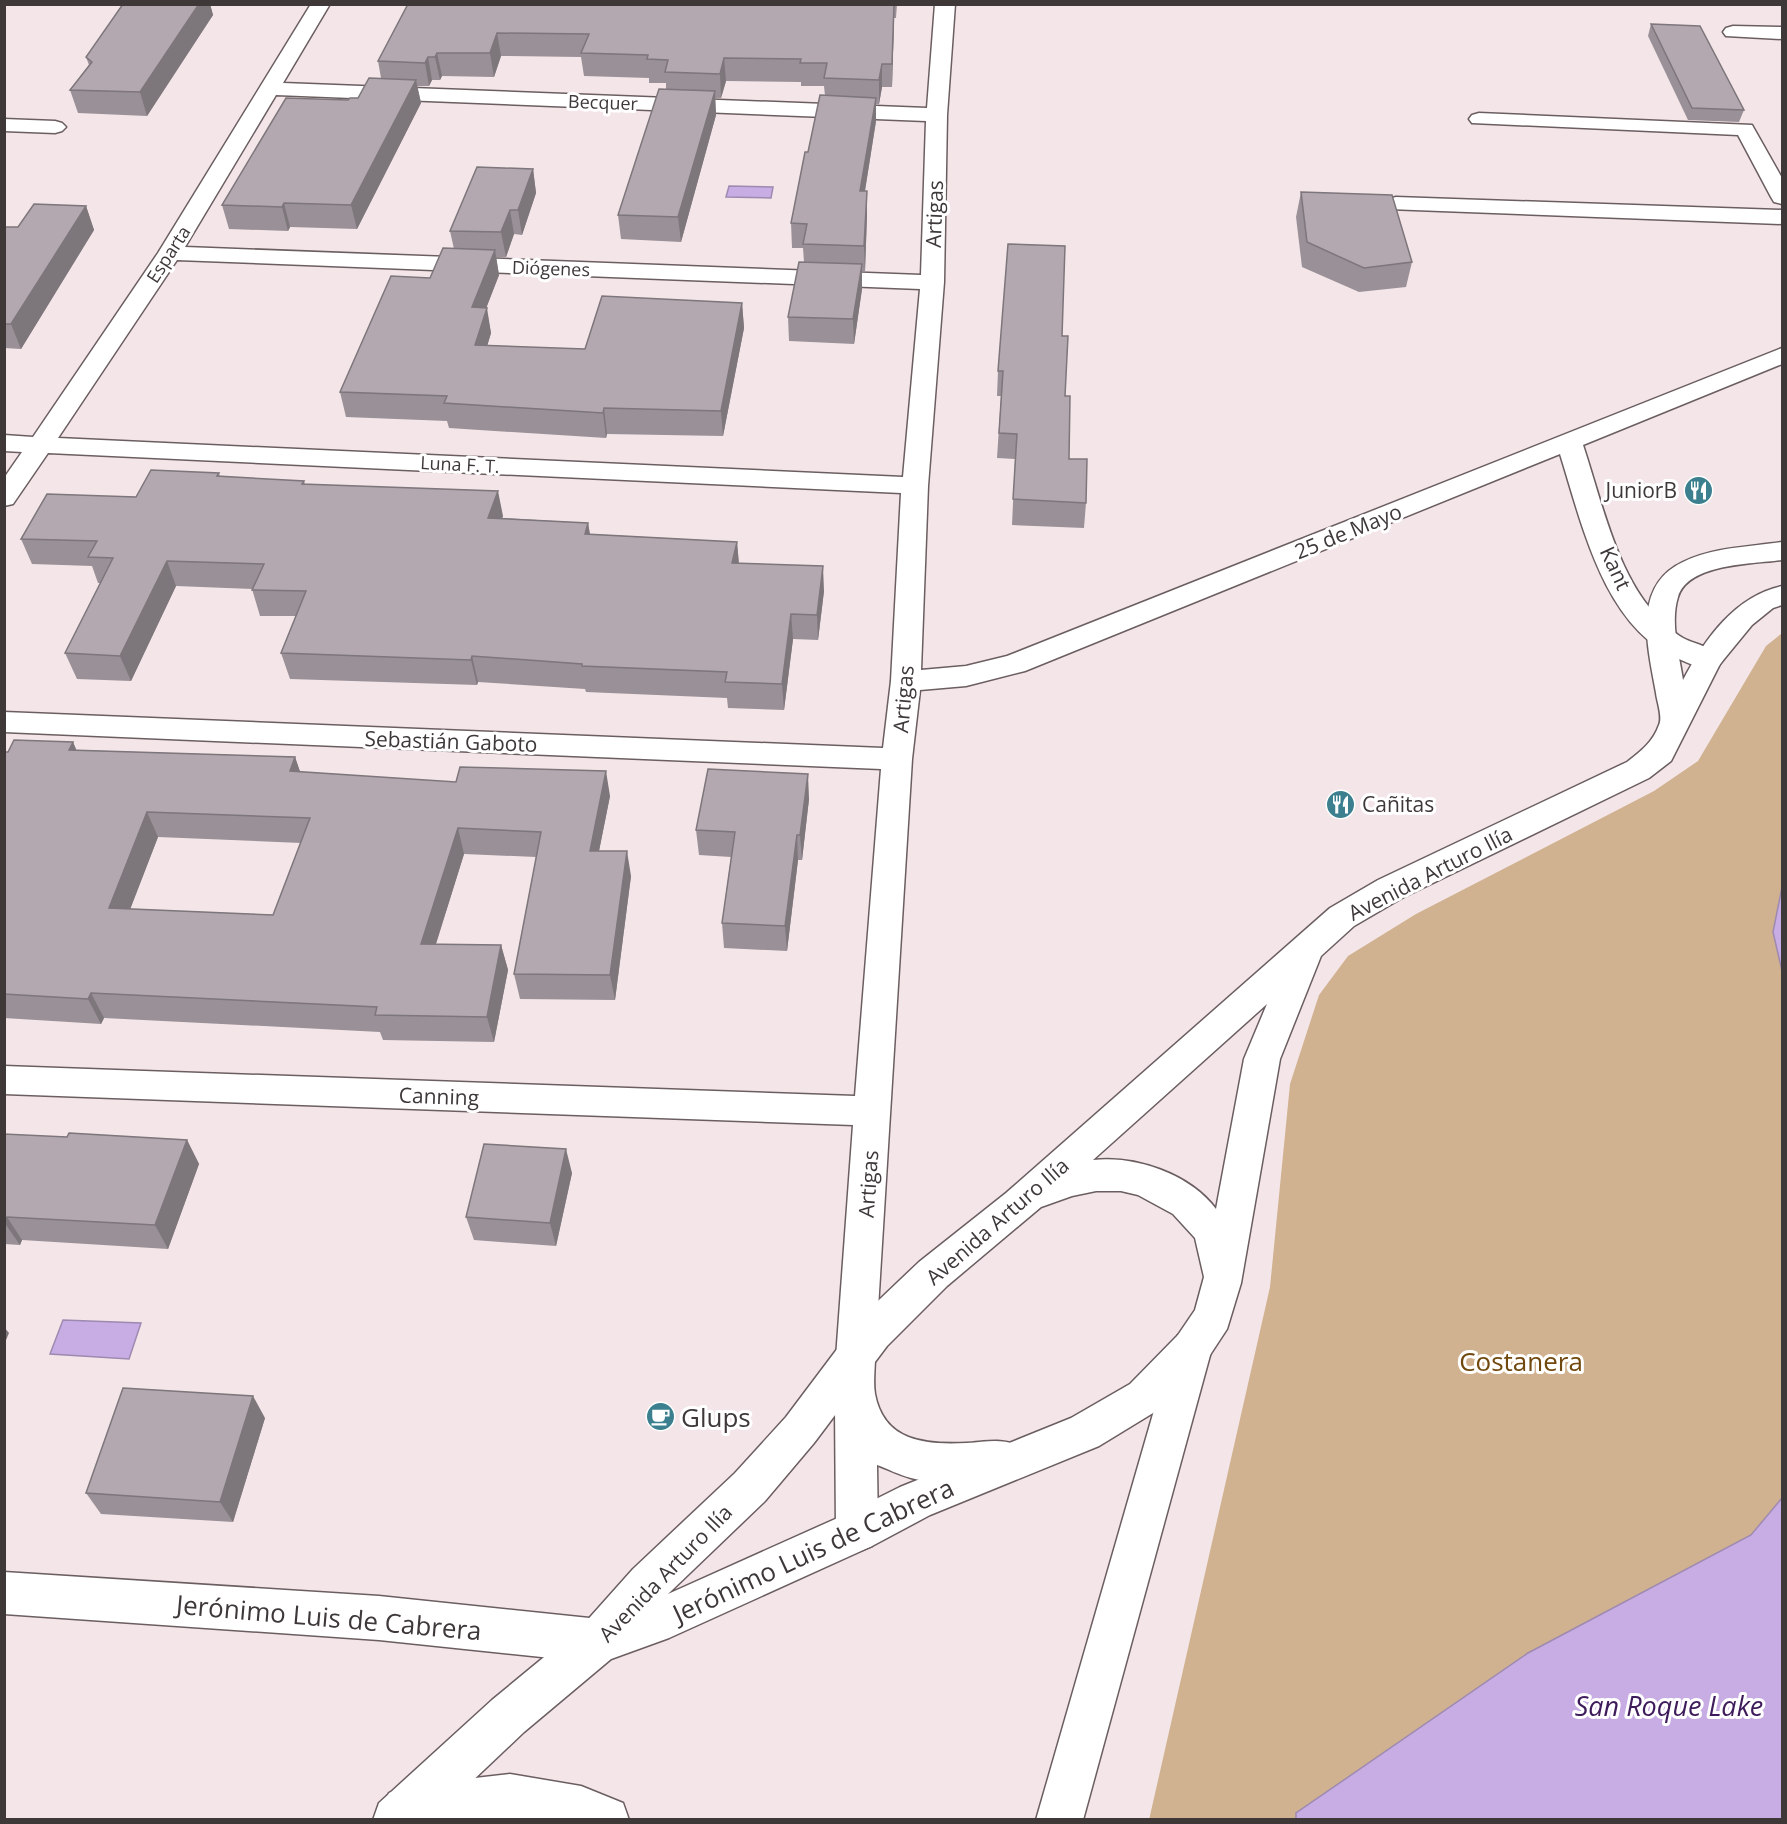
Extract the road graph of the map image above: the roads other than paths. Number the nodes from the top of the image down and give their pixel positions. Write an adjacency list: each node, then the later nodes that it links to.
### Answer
1 (321, 4): 5 (street, Esparta)
2 (945, 4): 6 (street, Artigas)
3 (1733, 32): 4 (street)
4 (1782, 33)
5 (268, 90): 6 (street, Becquer); 13 (street, Esparta)
6 (937, 116): 14 (street, Artigas)
7 (1479, 119): 10 (street)
8 (4, 125): 9 (street)
9 (55, 127)
10 (1782, 197)
11 (1396, 204): 12 (street)
12 (1782, 217)
13 (170, 253): 14 (street, Diógenes); 18 (street, Esparta)
14 (932, 282): 19 (street, Artigas)
15 (1782, 355): 16 (street, 25 de Mayo)
16 (1569, 442): 23 (street, Kant); 25 (street, 25 de Mayo)
17 (4, 443): 18 (street, Luna F. T.)
18 (39, 445): 19 (street, Luna F. T.); 20 (street, Esparta)
19 (915, 486): 25 (street, Artigas)
20 (4, 498)
21 (1782, 551): 23 (street)
22 (1782, 595): 24 (street, Avenida Arturo Ilía)
23 (1662, 637): 24 (street, Kant); 27 (street)
24 (1708, 660): 27 (street, Avenida Arturo Ilía)
25 (906, 681): 28 (street, Artigas)
26 (4, 722): 28 (street, Sebastián Gaboto)
27 (1677, 723): 29 (street, Avenida Arturo Ilía)
28 (897, 759): 31 (street, Artigas)
29 (1308, 946): 32 (street, Avenida Arturo Ilía); 33 (street)
30 (4, 1080): 31 (street, Canning)
31 (873, 1111): 35 (street, Artigas)
32 (1019, 1204): 33 (street); 35 (street, Avenida Arturo Ilía)
33 (1222, 1283): 34 (street)
34 (1192, 1348): 36 (street, Jerónimo Luis de Cabrera); 42 (street)
35 (855, 1375): 36 (street, Artigas); 37 (street, Artigas); 39 (street, Avenida Arturo Ilía)
36 (1022, 1457): 37 (street, Jerónimo Luis de Cabrera)
37 (857, 1531): 39 (street, Jerónimo Luis de Cabrera)
38 (4, 1593): 39 (street, Jerónimo Luis de Cabrera)
39 (599, 1641): 40 (street, Avenida Arturo Ilía)
40 (401, 1814): 41 (street)
41 (606, 1820)
42 (1059, 1820)

